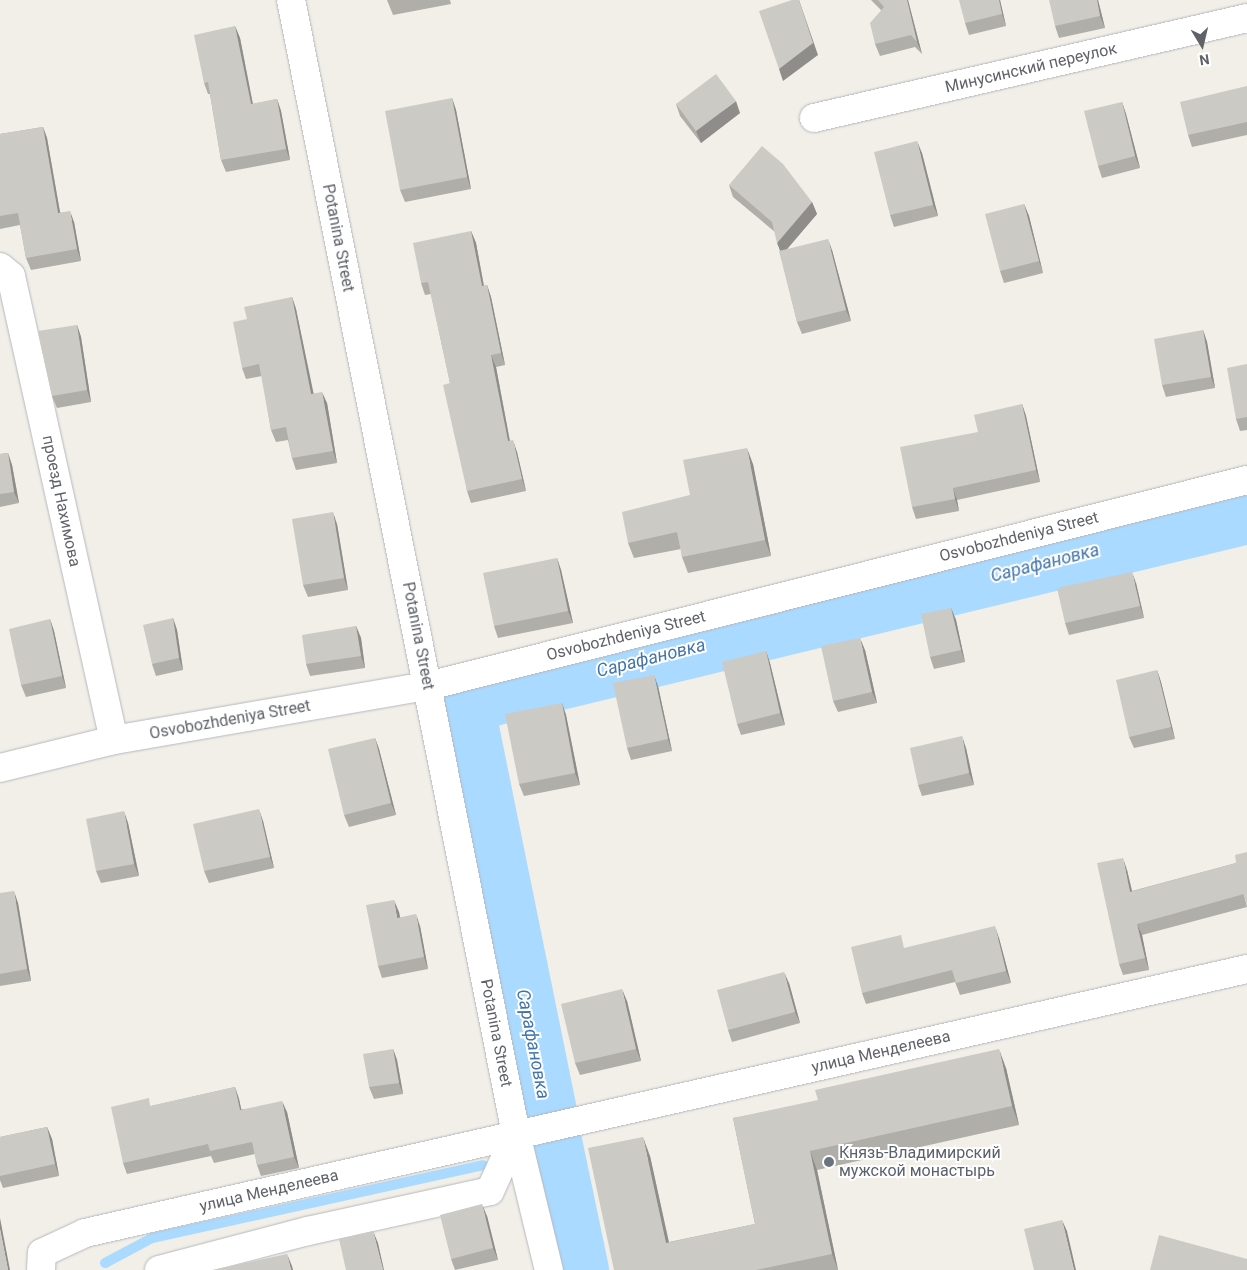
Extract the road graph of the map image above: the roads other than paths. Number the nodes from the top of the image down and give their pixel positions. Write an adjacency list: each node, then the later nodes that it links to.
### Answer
1 (291, 0): 6 (street, Potanina Street)
2 (1247, 18): 3 (street, Минусинский переулок)
3 (814, 118)
4 (0, 267): 7 (street, проезд Нахимова)
5 (1247, 480): 6 (street, Osvobozhdeniya Street)
6 (428, 686): 7 (street, Osvobozhdeniya Street); 10 (street, Potanina Street)
7 (114, 740): 8 (street, Osvobozhdeniya Street)
8 (0, 768)
9 (1247, 969): 10 (street, улица Менделеева)
10 (516, 1134): 11 (street, улица Менделеева); 12 (street); 13 (street, Potanina Street)
11 (41, 1270)
12 (159, 1270)
13 (549, 1270)

